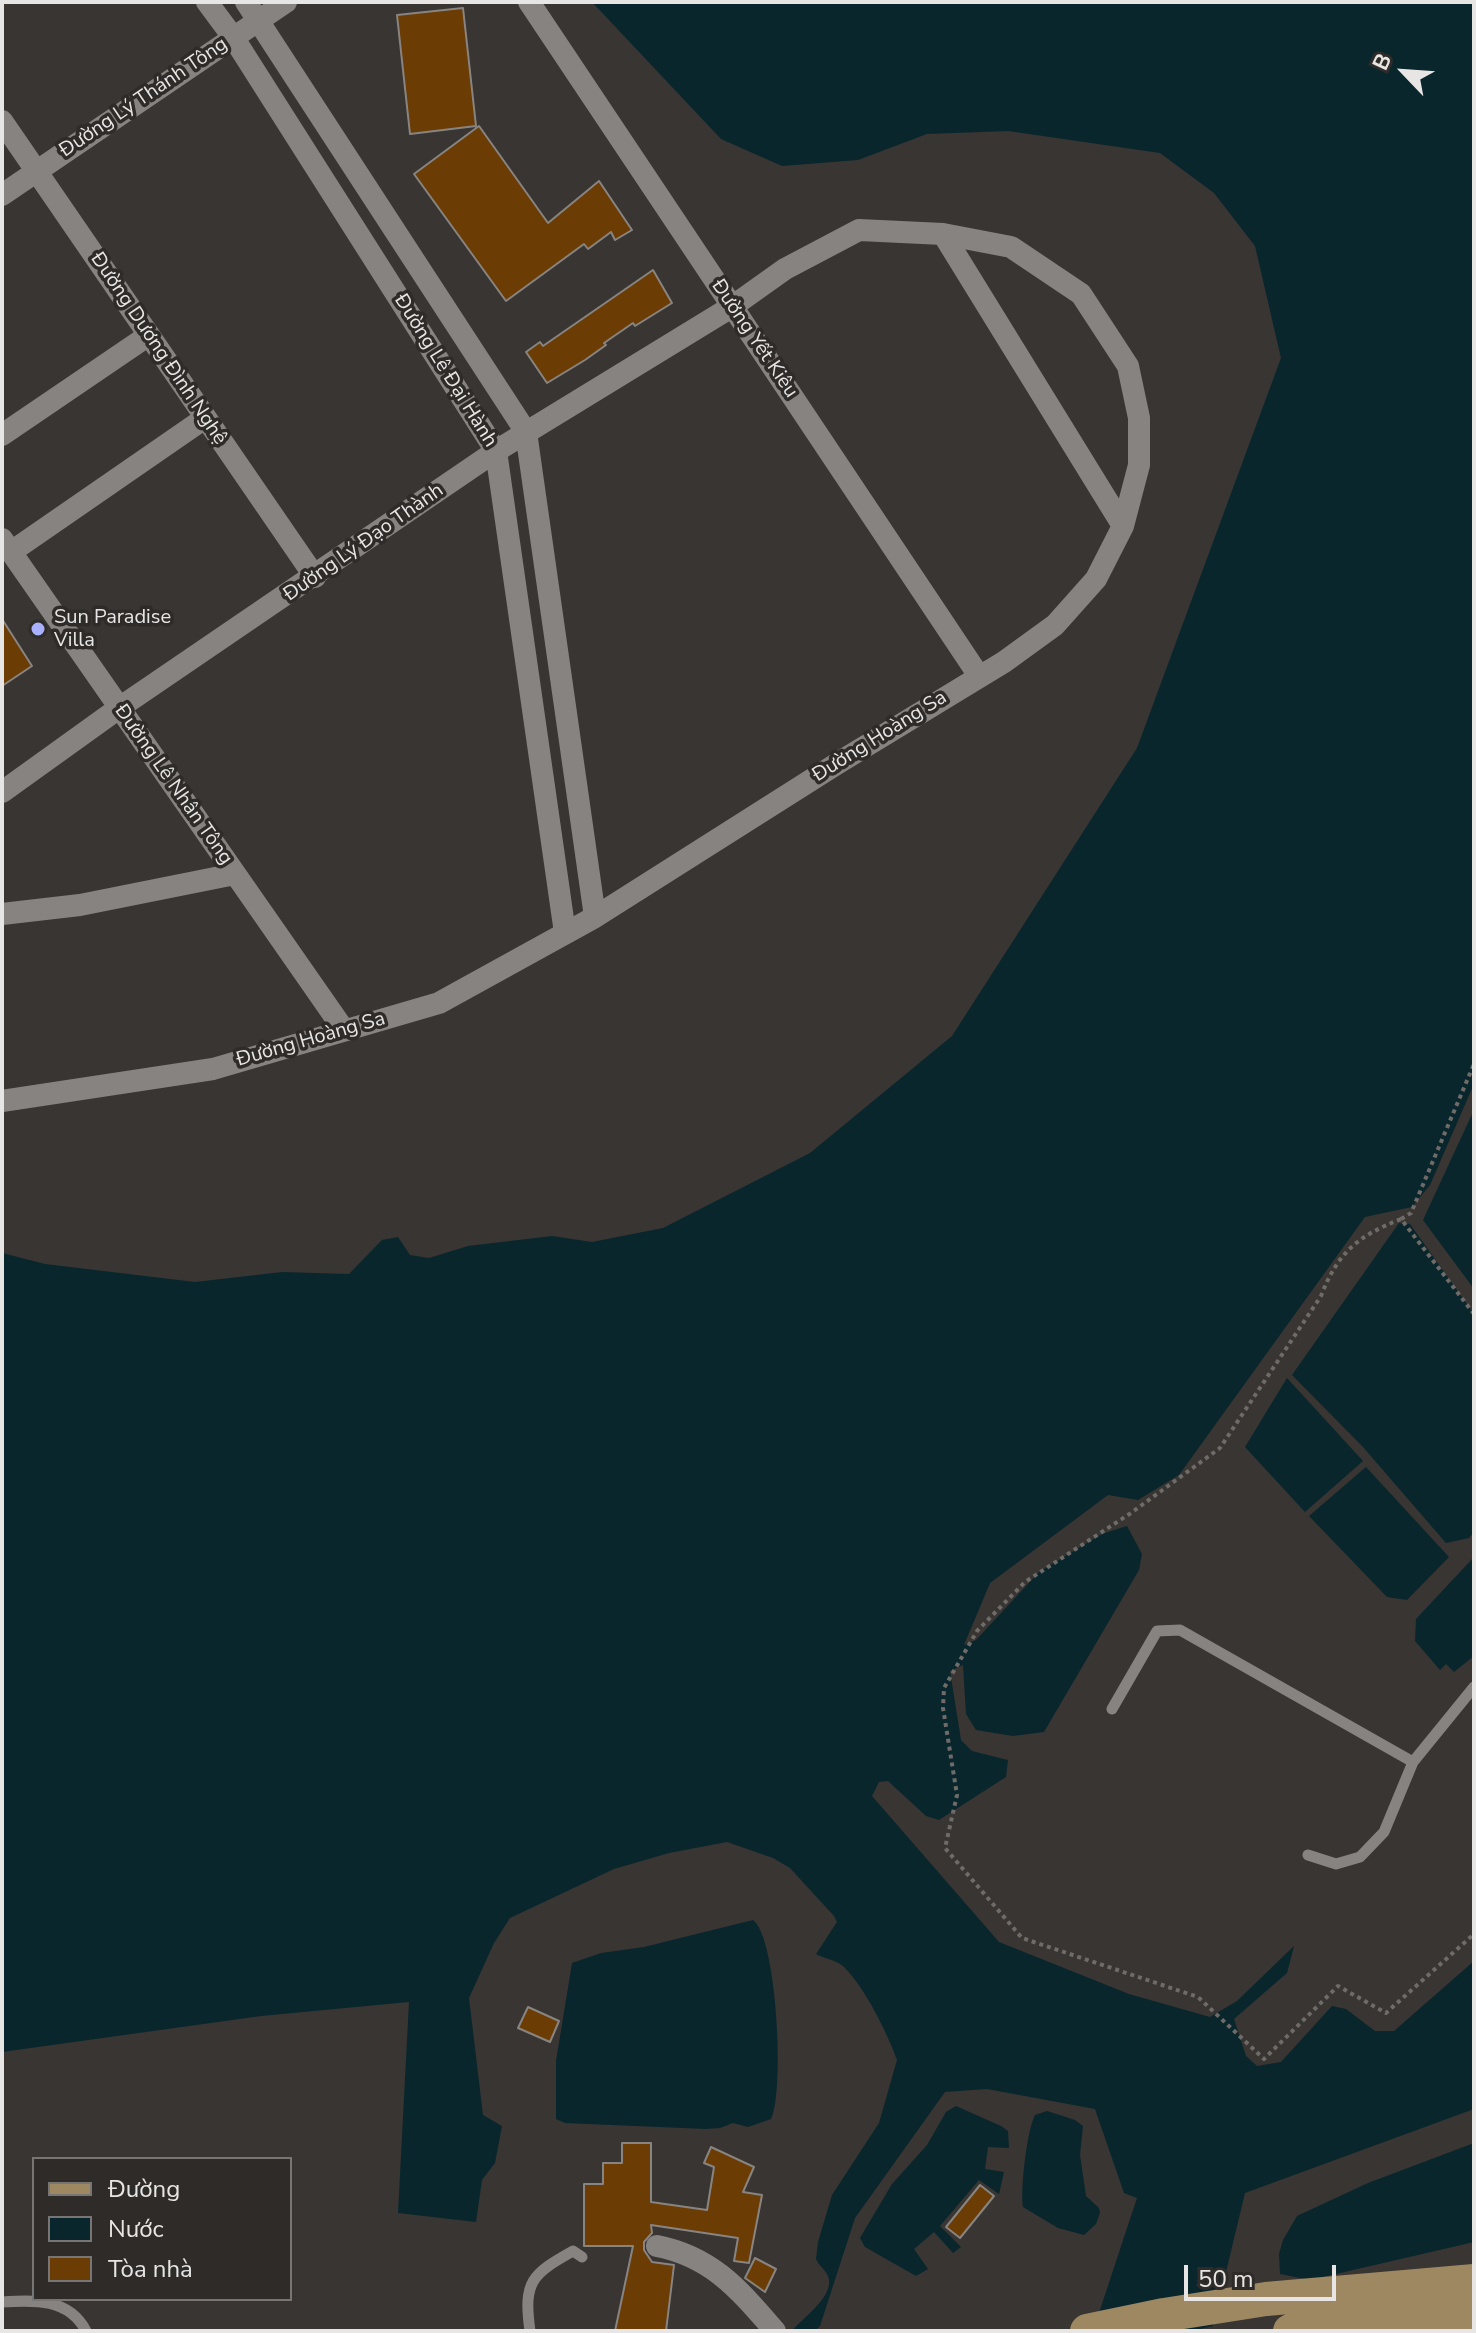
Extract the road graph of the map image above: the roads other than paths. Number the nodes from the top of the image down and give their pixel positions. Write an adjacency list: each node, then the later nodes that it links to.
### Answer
1 (207, 2): 5 (street, Đường Lê Đại Hành)
2 (286, 2): 4 (street, Đường Lý Thánh Tông)
3 (529, 2): 10 (street, Đường Yết Kiêu)
4 (253, 11): 5 (street, Đường Lý Thánh Tông); 13 (street, Đường Lê Đại Hành)
5 (233, 37): 7 (street, Đường Lý Thánh Tông); 15 (street, Đường Lê Đại Hành)
6 (2, 121): 7 (street, Đường Dương Đình Nghệ)
7 (36, 171): 8 (street, Đường Lý Thánh Tông); 11 (street, Đường Dương Đình Nghệ)
8 (2, 195)
9 (943, 234): 10 (street, Đường Hoàng Sa); 16 (street); 16 (street, Đường Hoàng Sa)
10 (733, 306): 13 (street, Đường Lý Đạo Thành); 19 (street, Đường Yết Kiêu)
11 (149, 335): 12 (street, Đường Dương Đình Nghệ); 14 (street)
12 (205, 418): 17 (street); 18 (street, Đường Dương Đình Nghệ)
13 (526, 432): 15 (street, Đường Lý Đạo Thành); 24 (street, Đường Lê Đại Hành)
14 (2, 435)
15 (496, 451): 18 (street, Đường Lý Đạo Thành); 25 (street, Đường Lê Đại Hành)
16 (1123, 526): 19 (street, Đường Hoàng Sa)
17 (6, 545): 20 (street, Đường Lê Nhân Tông)
18 (315, 577): 20 (street, Đường Lý Đạo Thành)
19 (979, 676): 24 (street, Đường Hoàng Sa)
20 (119, 708): 21 (street, Đường Lý Đạo Thành); 22 (street, Đường Lê Nhân Tông)
21 (2, 792)
22 (235, 874): 23 (street); 26 (street, Đường Lê Nhân Tông)
23 (2, 914)
24 (595, 917): 25 (street, Đường Hoàng Sa)
25 (565, 933): 26 (street, Đường Hoàng Sa)
26 (344, 1030): 27 (street, Đường Hoàng Sa)
27 (2, 1101)
28 (1474, 1687): 30 (lane)
29 (1112, 1709): 30 (lane)
30 (1413, 1762): 31 (lane)
31 (1308, 1855)
32 (657, 2246): 41 (street)
33 (582, 2257): 40 (lane)
34 (1474, 2281): 42 (main road)
35 (32, 2300): 37 (lane)
36 (42, 2301): 39 (lane)
37 (2, 2302)
38 (1474, 2315): 43 (main road)
39 (86, 2331)
40 (530, 2331)
41 (775, 2331)
42 (1087, 2331)
43 (1290, 2331)

